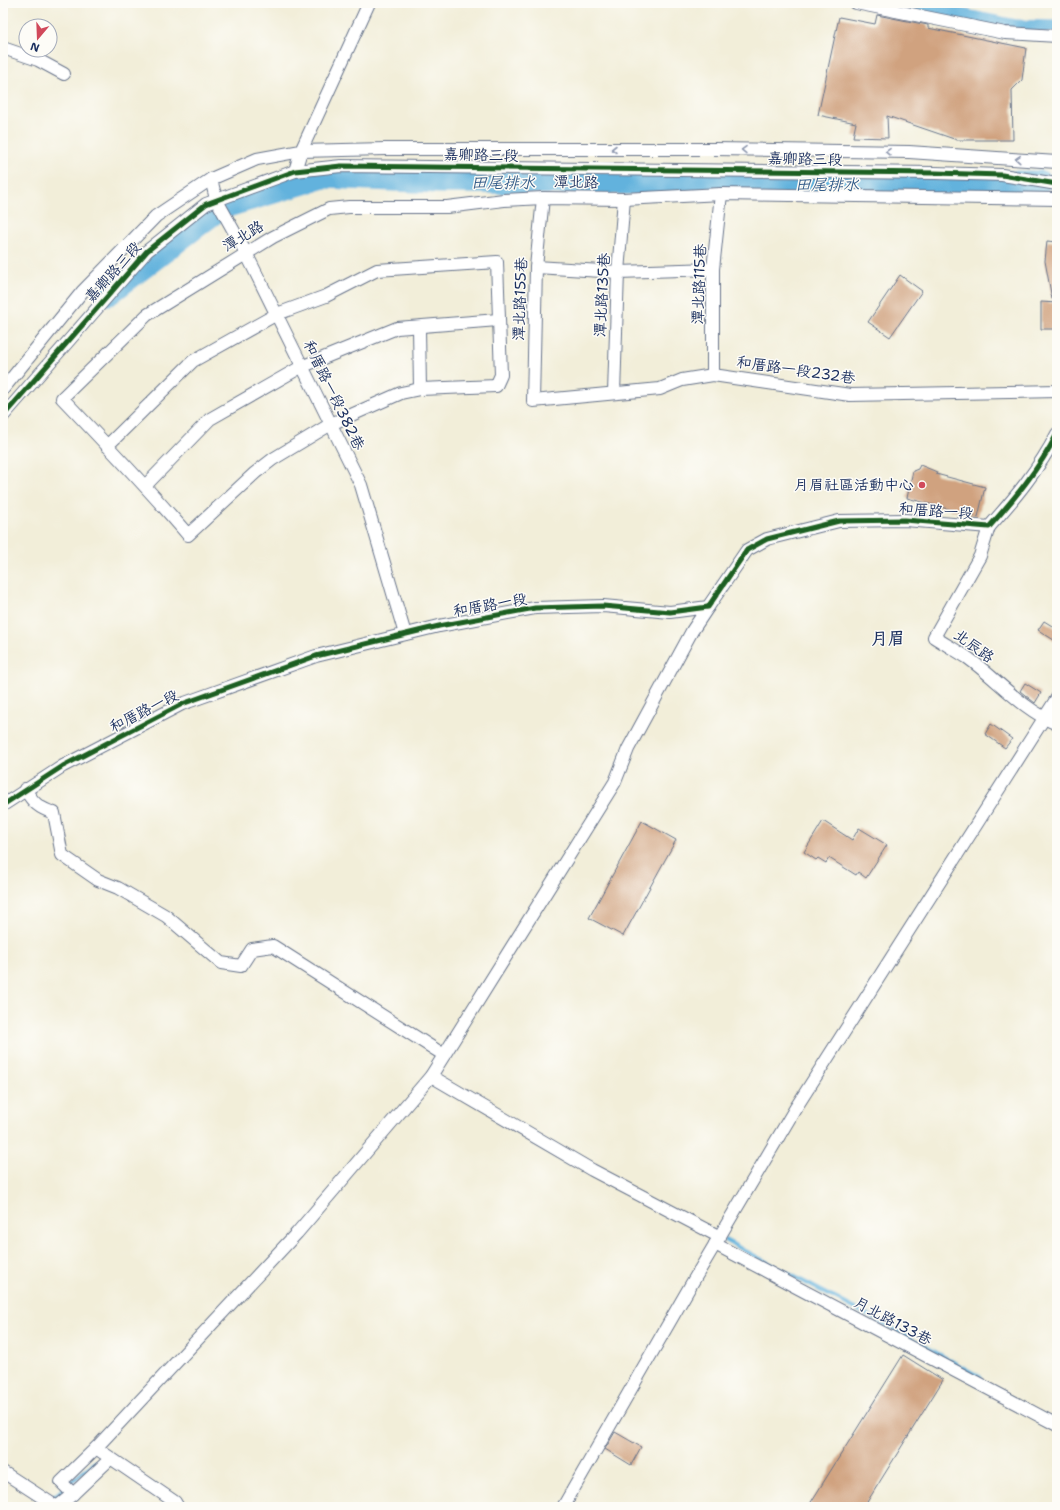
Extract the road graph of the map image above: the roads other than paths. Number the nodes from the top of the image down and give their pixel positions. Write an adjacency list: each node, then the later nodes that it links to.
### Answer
1 (370, 3): 6 (street)
2 (856, 3): 3 (street)
3 (1057, 36)
4 (3, 48): 5 (street)
5 (64, 74)
6 (301, 151): 7 (street, 嘉卿路三段, one-way to 6); 8 (street); 9 (street, 嘉卿路三段)
7 (1057, 162)
8 (295, 170): 10 (street, 嘉卿路三段); 13 (street, 嘉卿路三段)
9 (211, 180): 13 (street, 和厝路一段382巷); 25 (street, 嘉卿路三段)
10 (1057, 184)
11 (721, 194): 14 (street, 潭北路); 15 (street, 潭北路); 18 (street, 潭北路115巷)
12 (543, 198): 14 (street, 潭北路); 16 (street, 潭北路); 17 (street, 潭北路155巷)
13 (216, 199): 16 (street, 和厝路一段382巷); 30 (street, 嘉卿路三段)
14 (624, 199): 19 (street, 潭北路135巷)
15 (1057, 199)
16 (246, 253): 20 (street, 和厝路一段382巷); 33 (street, 潭北路)
17 (536, 267): 19 (street); 29 (street, 潭北路155巷)
18 (713, 269): 19 (street); 24 (street, 潭北路115巷)
19 (618, 272): 28 (street, 潭北路135巷)
20 (277, 314): 21 (street); 23 (street, 和厝路一段382巷); 33 (street)
21 (498, 320): 22 (street); 26 (street)
22 (419, 326): 23 (street); 26 (street)
23 (301, 366): 31 (street, 和厝路一段382巷); 34 (street)
24 (713, 375): 27 (street, 和厝路一段232巷); 28 (street, 和厝路一段232巷)
25 (3, 389)
26 (420, 389): 31 (street)
27 (1057, 391)
28 (614, 393): 29 (street, 和厝路一段232巷)
29 (533, 401)
30 (3, 416)
31 (331, 424): 34 (street); 37 (street, 和厝路一段382巷)
32 (1057, 434): 35 (street, 和厝路一段)
33 (107, 446): 34 (street)
34 (146, 485)
35 (989, 527): 36 (street, 和厝路一段); 39 (street, 北辰路)
36 (708, 607): 37 (street, 和厝路一段); 43 (street)
37 (406, 634): 41 (street, 和厝路一段)
38 (1057, 698): 39 (street)
39 (1045, 719): 40 (street, 北辰路); 45 (street)
40 (1057, 724)
41 (25, 789): 42 (street, 和厝路一段); 43 (street)
42 (3, 805)
43 (444, 1055): 44 (street)
44 (431, 1076): 45 (street, 月北路133巷); 47 (street)
45 (717, 1240): 46 (street, 月北路133巷); 53 (street)
46 (1057, 1425)
47 (96, 1448): 48 (street); 50 (street)
48 (110, 1458): 50 (street); 52 (street)
49 (3, 1472): 51 (street)
50 (73, 1494): 51 (street)
51 (57, 1507)
52 (178, 1507)
53 (563, 1507)

